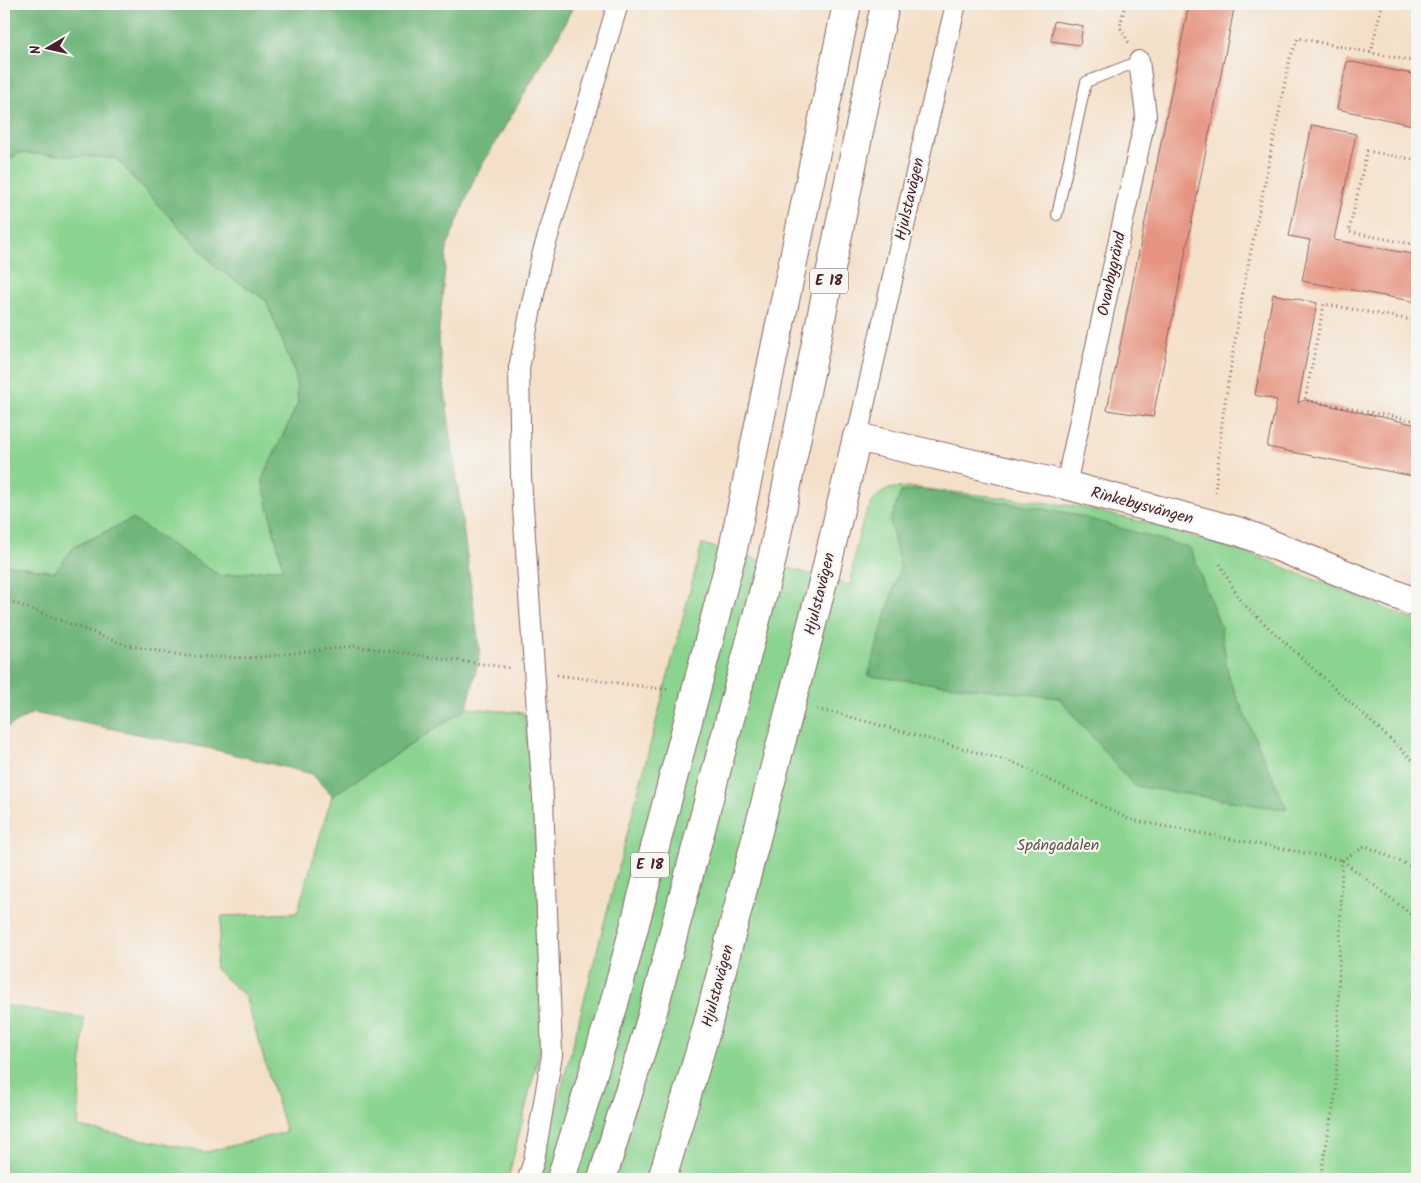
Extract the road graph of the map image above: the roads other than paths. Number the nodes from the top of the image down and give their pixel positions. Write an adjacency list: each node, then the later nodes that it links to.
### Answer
1 (618, 4): 10 (street)
2 (847, 4): 11 (main road, E 18, bridge)
3 (885, 4): 12 (main road, E 18, bridge)
4 (956, 4): 7 (street, Hjulstavägen)
5 (1139, 61): 6 (lane); 8 (street, Ovanbygränd)
6 (1057, 215)
7 (858, 437): 8 (main road, Rinkebysvängen); 13 (main road, Hjulstavägen, bridge)
8 (1066, 485): 9 (main road, Rinkebysvängen)
9 (1417, 603)
10 (528, 1179)
11 (561, 1179)
12 (602, 1179)
13 (662, 1179)

